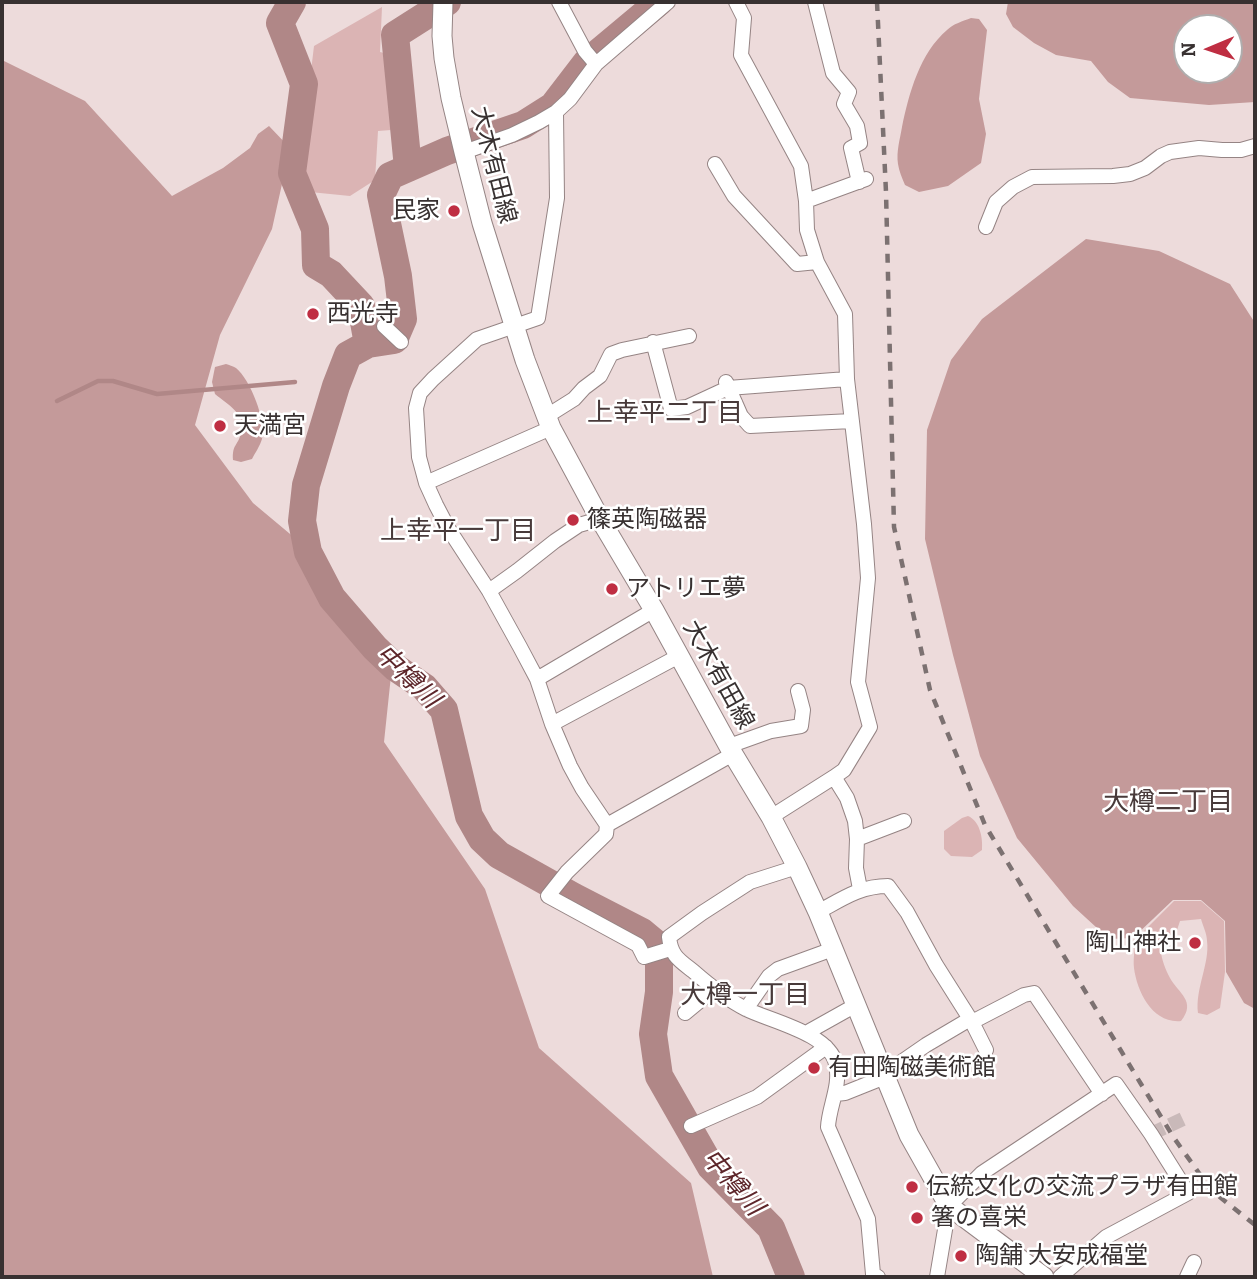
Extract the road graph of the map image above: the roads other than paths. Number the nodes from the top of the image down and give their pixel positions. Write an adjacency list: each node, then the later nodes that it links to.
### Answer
1 (443, 2): 9 (main road, 大木有田線)
2 (559, 2): 6 (street)
3 (668, 2): 6 (street)
4 (736, 2): 11 (street)
5 (815, 2): 11 (street)
6 (596, 63): 7 (street)
7 (556, 112): 9 (street); 14 (street)
8 (1255, 146): 12 (street)
9 (464, 152): 14 (main road, 大木有田線)
10 (715, 164): 13 (street)
11 (806, 201): 13 (street)
12 (986, 227)
13 (817, 262): 19 (street)
14 (514, 325): 22 (main road, 大木有田線); 23 (street)
15 (384, 326): 17 (street)
16 (689, 336): 18 (street)
17 (401, 342)
18 (653, 342): 20 (street); 22 (street)
19 (847, 379): 20 (street); 21 (street)
20 (727, 384): 21 (street)
21 (852, 421): 32 (street)
22 (549, 422): 23 (street); 24 (main road, 大木有田線)
23 (426, 483): 25 (street)
24 (600, 519): 25 (street); 26 (main road, 大木有田線)
25 (489, 591): 28 (street)
26 (653, 610): 27 (main road, 大木有田線); 28 (street)
27 (679, 656): 30 (street); 31 (main road, 大木有田線)
28 (537, 679): 30 (street)
29 (798, 691): 31 (street)
30 (552, 724): 35 (street)
31 (731, 750): 33 (main road, 大木有田線); 35 (street)
32 (834, 778): 33 (street); 36 (street)
33 (771, 817): 37 (main road, 大木有田線)
34 (904, 821): 36 (street)
35 (607, 825): 41 (street)
36 (857, 839): 38 (street)
37 (797, 867): 39 (main road, 大木有田線); 41 (street)
38 (860, 889): 39 (street); 46 (street)
39 (818, 912): 40 (main road, 大木有田線)
40 (833, 948): 43 (main road, 大木有田線); 44 (street)
41 (662, 952): 42 (street)
42 (714, 989): 44 (street); 45 (street)
43 (856, 1005): 47 (street); 50 (main road, 大木有田線)
44 (746, 1009): 47 (street)
45 (685, 1013)
46 (971, 1021): 49 (street); 50 (street); 52 (street)
47 (806, 1033): 48 (street)
48 (826, 1048): 51 (street); 53 (street)
49 (986, 1049)
50 (884, 1075): 51 (street); 54 (main road, 大木有田線)
51 (836, 1094): 56 (street)
52 (1101, 1094): 54 (street); 59 (street)
53 (691, 1126)
54 (949, 1206): 57 (street); 58 (main road, 大木有田線)
55 (1194, 1262): 60 (street)
56 (878, 1277)
57 (937, 1277)
58 (1044, 1277)
59 (1060, 1277)
60 (1187, 1277)

